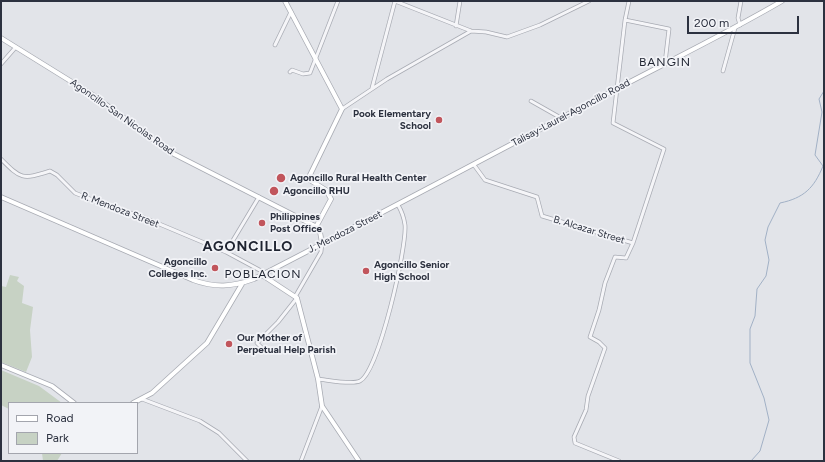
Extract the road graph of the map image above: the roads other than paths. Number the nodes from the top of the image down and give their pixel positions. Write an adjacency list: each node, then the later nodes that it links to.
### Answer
1 (285, 1): 9 (main road)
2 (338, 1): 18 (street)
3 (395, 1): 12 (street); 23 (street)
4 (460, 1): 12 (street)
5 (589, 1): 14 (street)
6 (629, 1): 10 (street)
7 (741, 1): 11 (street)
8 (782, 1): 11 (main road, Talisay-Laurel-Agoncillo Road)
9 (291, 12): 16 (street); 18 (main road)
10 (625, 20): 19 (street); 24 (street)
11 (740, 25): 13 (main road, Talisay-Laurel-Agoncillo Road)
12 (456, 26): 14 (street)
13 (735, 28): 19 (main road, Talisay-Laurel-Agoncillo Road); 21 (street)
14 (471, 31): 23 (street)
15 (1, 38): 17 (main road, Agoncillo-San Nicolas Road)
16 (275, 45)
17 (15, 48): 20 (street); 32 (main road, Agoncillo-San Nicolas Road)
18 (315, 58): 22 (street); 26 (main road)
19 (665, 63): 24 (main road, Talisay-Laurel-Agoncillo Road)
20 (1, 64)
21 (724, 71)
22 (290, 72)
23 (372, 88): 26 (street)
24 (619, 88): 27 (main road, Talisay-Laurel-Agoncillo Road); 36 (street)
25 (531, 101): 27 (street)
26 (342, 108): 34 (main road)
27 (561, 118): 29 (main road, Talisay-Laurel-Agoncillo Road)
28 (1, 159): 37 (street, R. Mendoza Street)
29 (474, 165): 30 (main road, Talisay-Laurel-Agoncillo Road); 36 (street, B. Alcazar Street)
30 (444, 180): 33 (main road, J. Mendoza Street)
31 (1, 197): 39 (main road, J. Mendoza Street)
32 (259, 197): 34 (main road, Agoncillo-San Nicolas Road); 37 (street)
33 (398, 204): 35 (main road, J. Mendoza Street); 43 (street)
34 (316, 227): 35 (main road)
35 (322, 243): 38 (main road, J. Mendoza Street); 40 (street)
36 (633, 243): 51 (street)
37 (226, 252): 38 (street, R. Mendoza Street)
38 (263, 274): 39 (main road, J. Mendoza Street); 40 (main road, R. Mendoza Street)
39 (242, 284): 44 (main road)
40 (296, 297): 41 (street); 43 (main road)
41 (264, 350)
42 (1, 365): 45 (main road)
43 (318, 378): 47 (main road)
44 (142, 399): 46 (main road); 48 (street)
45 (73, 402)
46 (134, 402)
47 (322, 406): 49 (street); 50 (main road)
48 (247, 461)
49 (302, 461)
50 (360, 461)
51 (619, 461)

